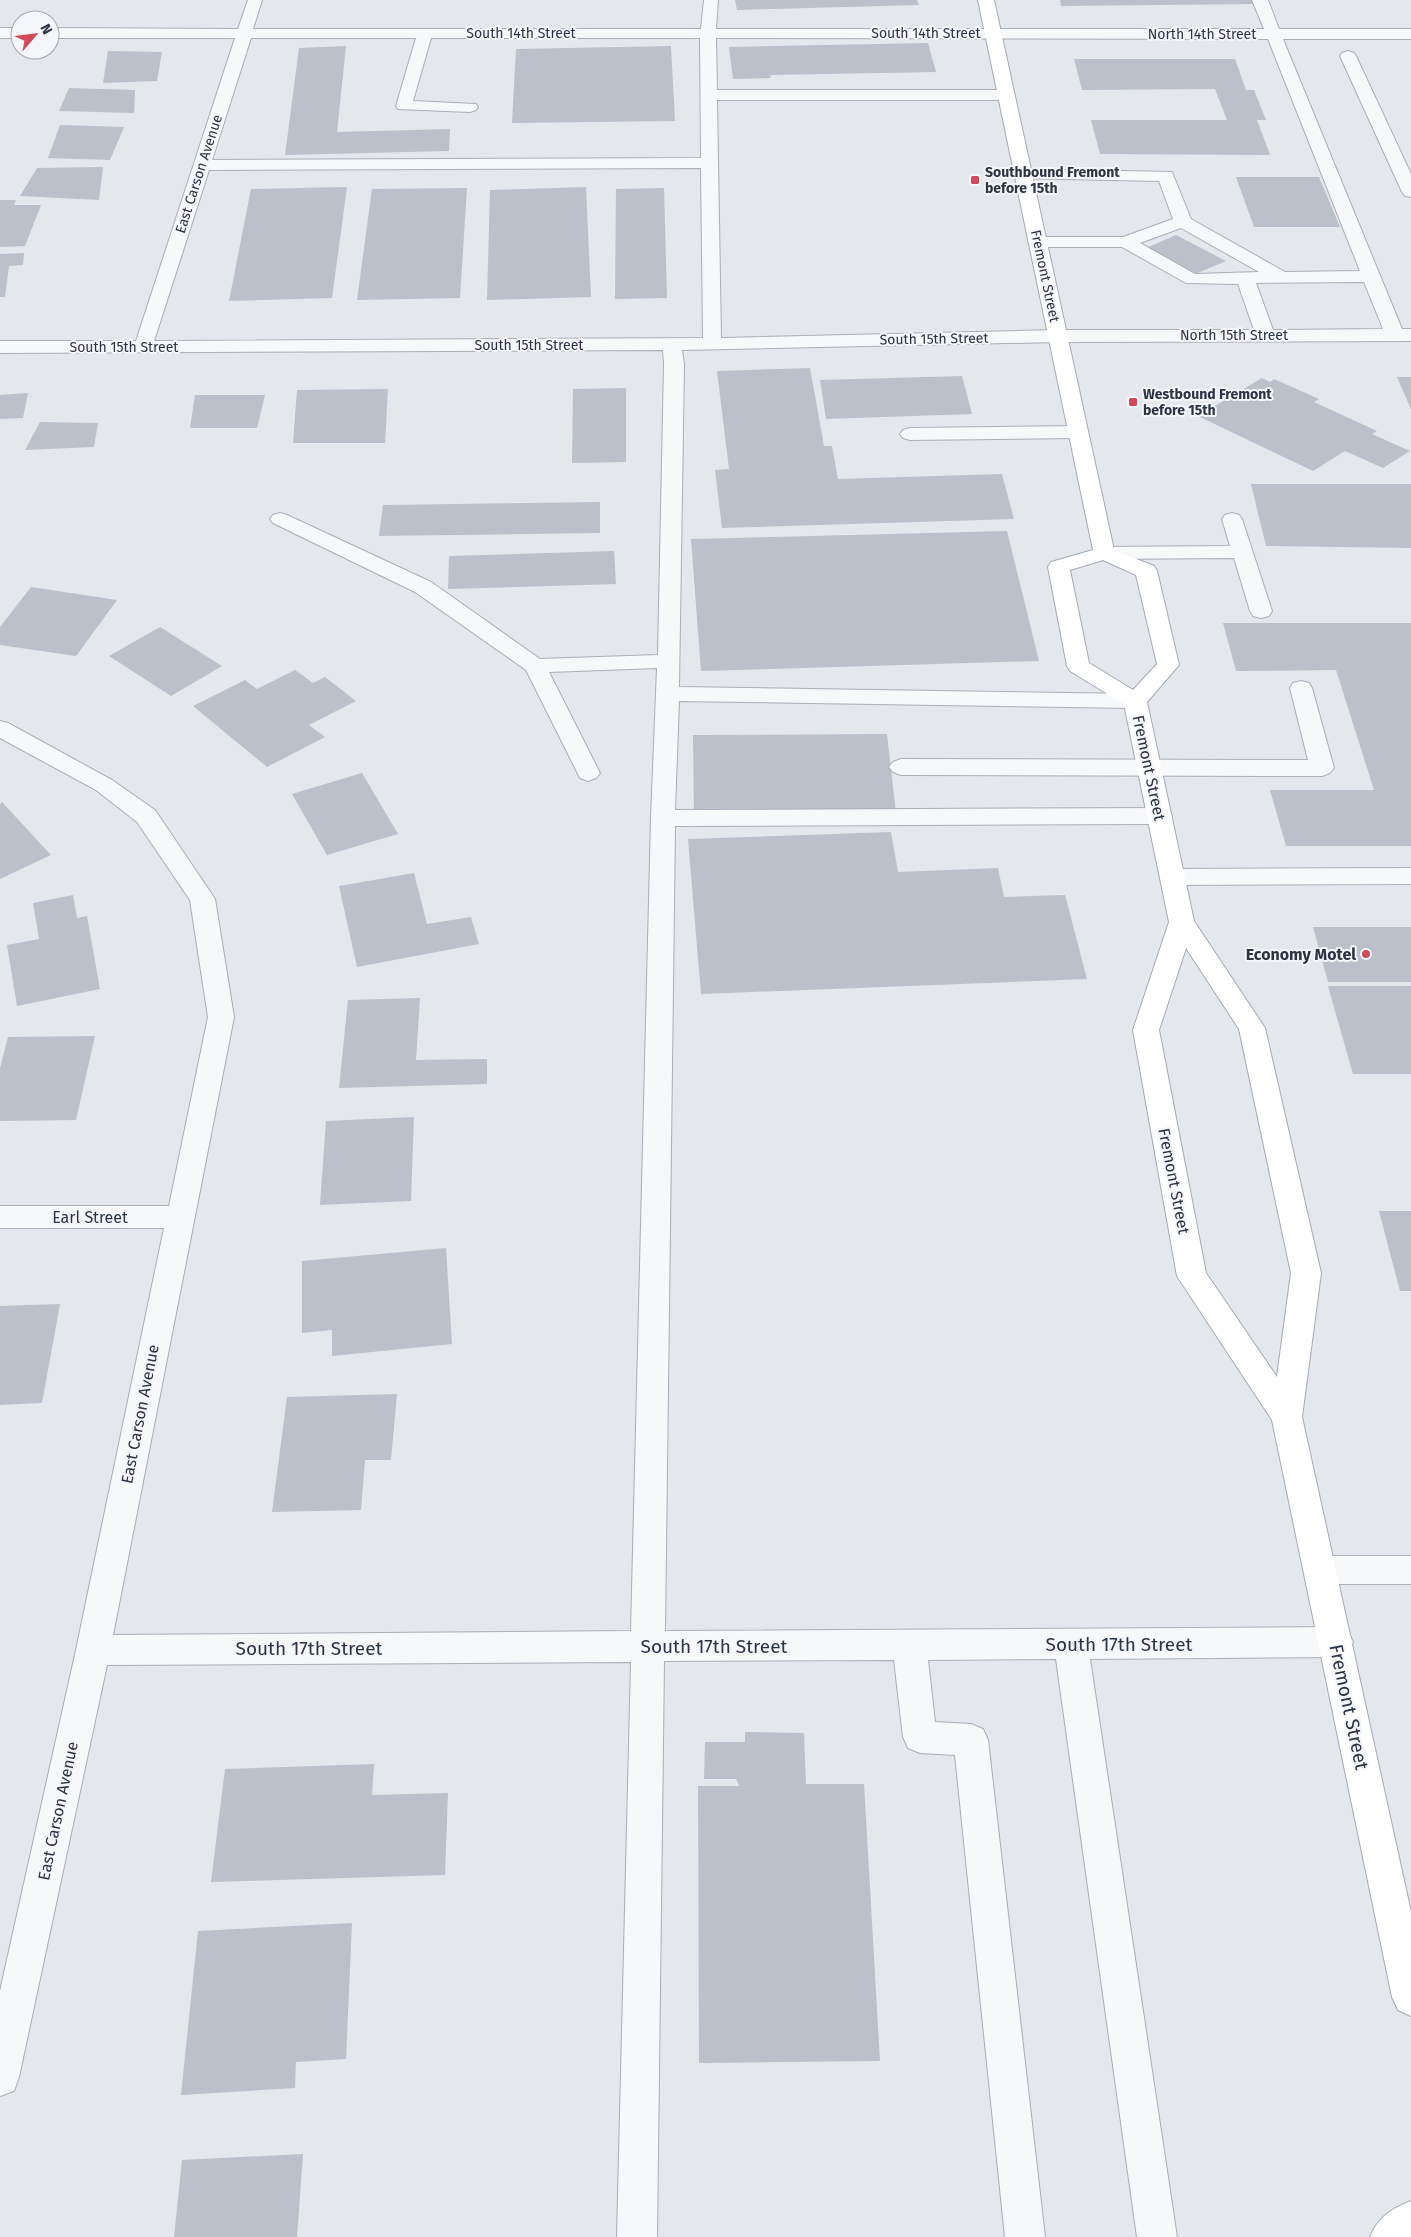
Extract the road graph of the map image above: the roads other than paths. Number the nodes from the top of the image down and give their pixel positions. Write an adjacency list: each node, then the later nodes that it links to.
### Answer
1 (255, 0): 5 (street, East Carson Avenue)
2 (711, 0): 8 (street)
3 (986, 0): 9 (main road, Fremont Street)
4 (1260, 0): 10 (street)
5 (244, 32): 6 (street, South 14th Street); 7 (street, South 14th Street); 17 (street, East Carson Avenue)
6 (60, 33)
7 (425, 33): 8 (street, South 14th Street); 15 (street)
8 (708, 33): 9 (street, South 14th Street); 13 (street)
9 (993, 34): 10 (street, North 14th Street); 14 (main road, Fremont Street)
10 (1274, 34): 11 (street, North 14th Street); 23 (street)
11 (1411, 34)
12 (1348, 56): 19 (street)
13 (709, 95): 14 (street); 16 (street)
14 (1006, 95): 18 (main road, Fremont Street)
15 (470, 107)
16 (710, 164): 17 (street); 30 (street)
17 (202, 165): 32 (street, East Carson Avenue)
18 (1023, 174): 20 (street); 21 (main road, Fremont Street)
19 (1411, 192)
20 (1183, 222): 22 (street); 25 (street)
21 (1037, 242): 22 (street); 28 (main road, Fremont Street)
22 (1125, 242): 24 (street)
23 (1372, 276): 25 (street); 27 (street)
24 (1245, 278): 25 (street); 26 (street)
25 (1283, 278)
26 (1265, 335): 27 (street, North 15th Street); 28 (street, North 15th Street)
27 (1403, 335)
28 (1058, 336): 30 (street, South 15th Street); 33 (main road, Fremont Street)
29 (672, 344): 30 (street, South 15th Street); 32 (street, South 15th Street); 40 (street)
30 (712, 344)
31 (0, 347): 32 (street, South 15th Street)
32 (143, 347)
33 (1078, 432): 34 (street); 38 (main road, Fremont Street)
34 (910, 434)
35 (280, 519): 41 (street)
36 (1232, 519): 37 (street)
37 (1243, 552): 38 (street); 39 (street)
38 (1104, 553): 44 (main road, Fremont Street); 44 (main road, Fremont Street)
39 (1262, 611)
40 (668, 661): 41 (street); 43 (street)
41 (535, 666): 48 (street)
42 (1301, 688): 47 (street)
43 (668, 694): 44 (street); 50 (street)
44 (1135, 701): 47 (main road, Fremont Street)
45 (0, 728): 55 (street, East Carson Avenue)
46 (901, 767): 47 (street)
47 (1149, 768): 49 (main road, Fremont Street)
48 (588, 773)
49 (1160, 816): 50 (street); 51 (main road, Fremont Street)
50 (663, 818): 62 (street)
51 (1173, 876): 52 (street); 53 (main road, Fremont Street)
52 (1411, 876)
53 (1182, 922): 56 (main road, Fremont Street); 56 (main road, Fremont Street)
54 (0, 1217): 55 (street, Earl Street)
55 (179, 1217): 63 (street, East Carson Avenue)
56 (1288, 1417): 57 (main road, Fremont Street)
57 (1320, 1570): 58 (street); 59 (main road, Fremont Street)
58 (1411, 1570)
59 (1336, 1642): 60 (street, South 17th Street); 64 (main road, Fremont Street)
60 (1071, 1644): 61 (street, South 17th Street); 70 (street)
61 (909, 1645): 62 (street, South 17th Street); 69 (street)
62 (649, 1646): 63 (street, South 17th Street); 68 (street)
63 (93, 1650): 66 (street, East Carson Avenue)
64 (1401, 1900): 65 (main road, Fremont Street)
65 (1411, 1997)
66 (0, 2076)
67 (1411, 2221): 71 (main road)
68 (637, 2237)
69 (1024, 2237)
70 (1157, 2237)
71 (1390, 2237)

